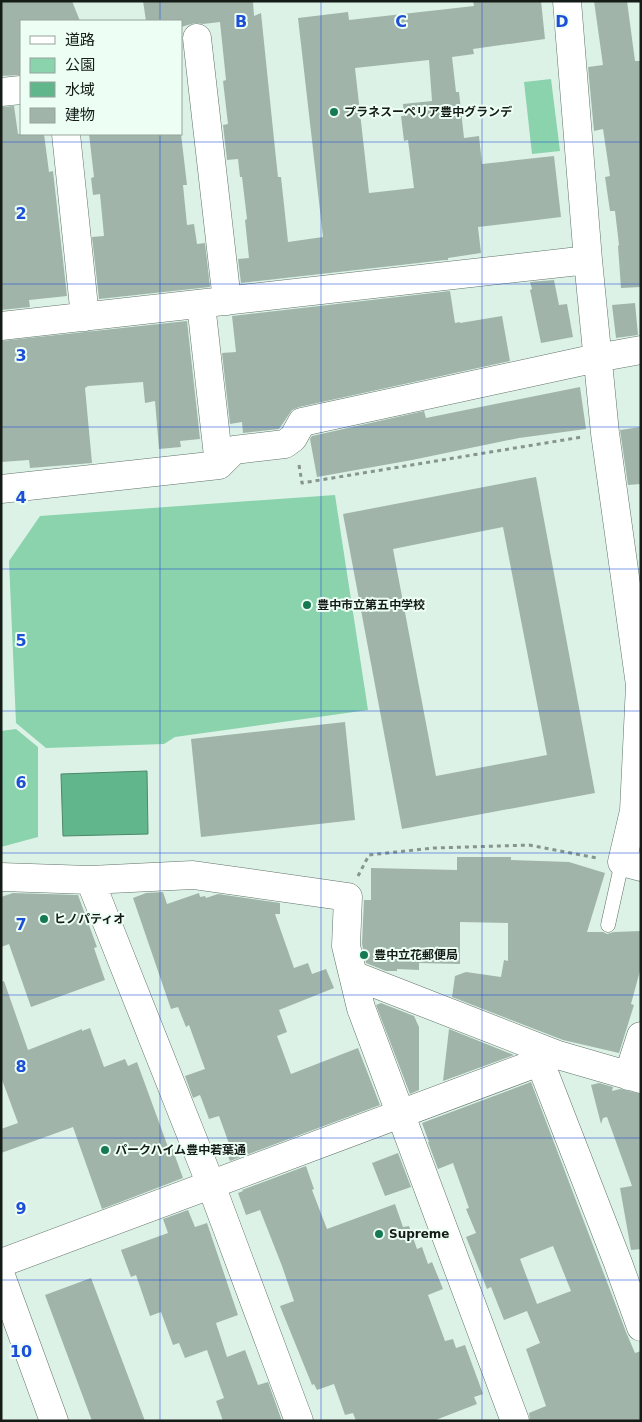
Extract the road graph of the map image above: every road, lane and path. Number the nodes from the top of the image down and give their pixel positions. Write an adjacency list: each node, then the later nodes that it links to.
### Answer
1 (567, 1): 6 (street)
2 (197, 38): 7 (street)
3 (20, 90): 4 (street)
4 (1, 92)
5 (66, 135): 9 (street)
6 (588, 260): 7 (street); 12 (street)
7 (227, 301): 8 (street)
8 (201, 304): 9 (street); 15 (street)
9 (85, 317): 10 (street)
10 (1, 326)
11 (641, 350): 12 (street)
12 (597, 358): 13 (street); 14 (street)
13 (604, 433): 14 (path); 17 (street)
14 (294, 438): 15 (street)
15 (219, 465): 16 (street)
16 (1, 489)
17 (637, 810): 18 (street)
18 (632, 864): 21 (path); 22 (lane)
19 (1, 877): 20 (street)
20 (90, 880): 21 (street); 28 (street)
21 (348, 897): 23 (street)
22 (608, 925)
23 (353, 975): 25 (street); 27 (street)
24 (641, 1036): 26 (street)
25 (549, 1059): 26 (street); 27 (street); 31 (street)
26 (634, 1078)
27 (400, 1114): 28 (street); 34 (street)
28 (211, 1185): 29 (street); 33 (street)
29 (1, 1264)
30 (1, 1276): 32 (street)
31 (641, 1327)
32 (54, 1421)
33 (299, 1421)
34 (515, 1421)

